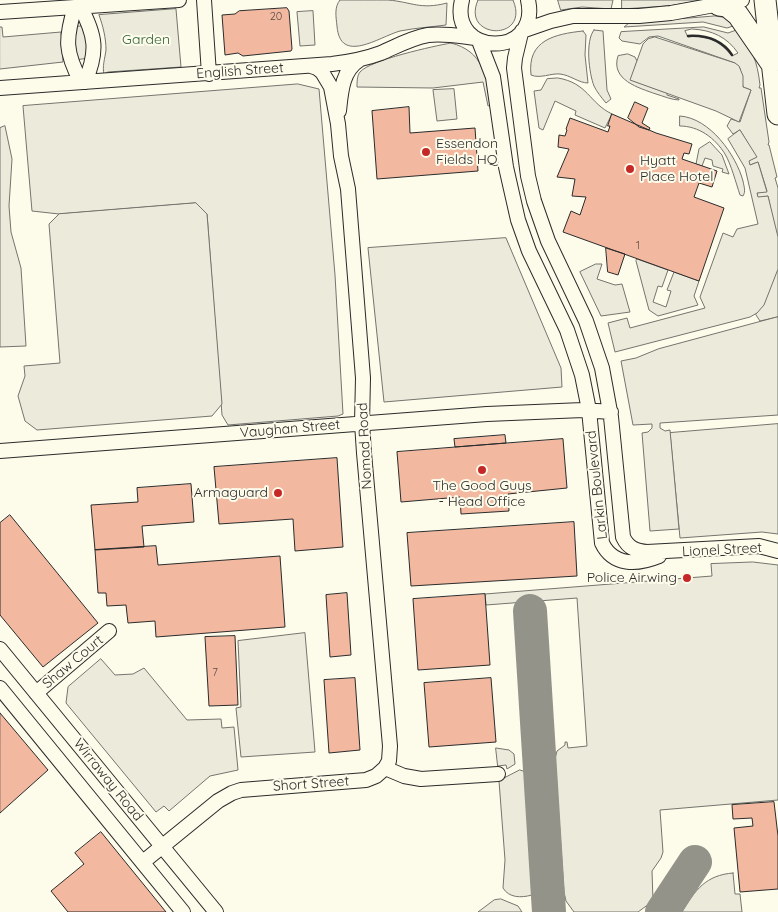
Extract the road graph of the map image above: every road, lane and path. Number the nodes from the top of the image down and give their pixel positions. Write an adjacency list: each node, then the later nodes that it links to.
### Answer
1 (179, 0): 8 (street)
2 (204, 0): 15 (street)
3 (462, 0): 11 (street, Larkin Boulevard)
4 (528, 0): 10 (street, Larkin Boulevard)
5 (742, 0): 7 (street)
6 (764, 0): 13 (highway)
7 (718, 5): 10 (street); 13 (highway)
8 (77, 6): 9 (street); 16 (street); 16 (street)
9 (0, 12)
10 (522, 32): 11 (street, English Street); 21 (street, Larkin Boulevard)
11 (477, 39): 12 (street, English Street); 20 (street, Larkin Boulevard)
12 (359, 60): 14 (street, English Street); 19 (street, Nomad Road)
13 (771, 63): 18 (highway)
14 (311, 66): 15 (street, English Street); 19 (street, Nomad Road)
15 (209, 74): 16 (street, English Street)
16 (83, 82): 17 (street, English Street)
17 (0, 88)
18 (778, 114)
19 (338, 124): 22 (street, Nomad Road)
20 (589, 410): 21 (street, Vaughan Street); 22 (street, Vaughan Street); 25 (street, Larkin Boulevard)
21 (610, 412): 25 (street, Larkin Boulevard)
22 (362, 423): 23 (street, Vaughan Street); 30 (street, Nomad Road)
23 (0, 451)
24 (778, 550): 25 (street, Lionel Street)
25 (666, 552)
26 (109, 631): 29 (street, Shaw Court)
27 (0, 649): 29 (street, Wirraway Road)
28 (0, 688): 33 (street, Wirraway Road)
29 (36, 693): 32 (street, Wirraway Road)
30 (385, 768): 31 (street); 32 (street, Short Street)
31 (498, 774)
32 (162, 846): 33 (street, Short Street); 35 (street, Wirraway Road)
33 (143, 862): 34 (street, Wirraway Road)
34 (183, 912)
35 (216, 912)

